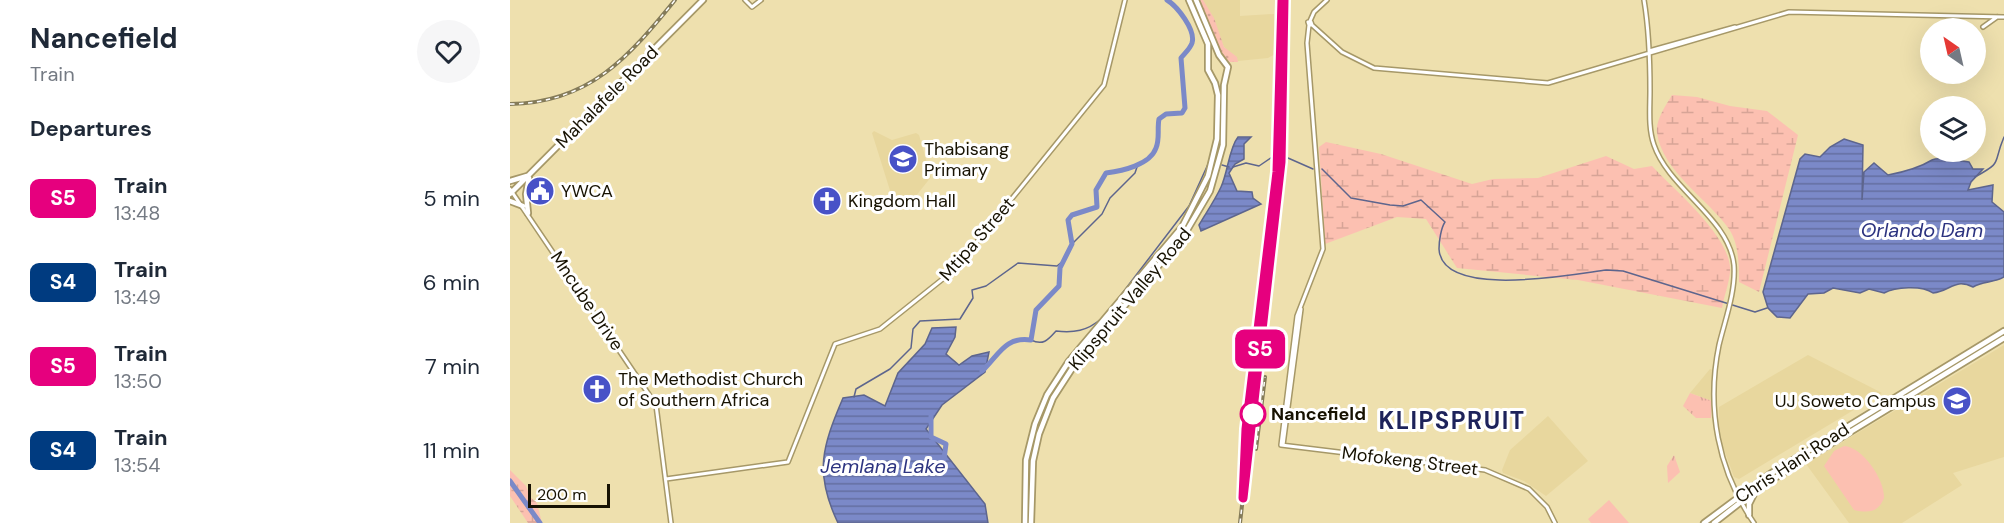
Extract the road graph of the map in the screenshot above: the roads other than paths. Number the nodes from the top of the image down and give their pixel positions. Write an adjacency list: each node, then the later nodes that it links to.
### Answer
1 (703, 0): 18 (main road, Mahalafele Road)
2 (745, 0): 3 (street)
3 (761, 0)
4 (1125, 0): 26 (street, Mtipa Street)
5 (1189, 0): 15 (main road)
6 (1196, 0): 14 (main road)
7 (1327, 0): 11 (street)
8 (1644, 0): 13 (street)
9 (1998, 17): 10 (street); 12 (street); 13 (street)
10 (2004, 17)
11 (1310, 24): 13 (street); 33 (street, Mofokeng Street)
12 (1986, 25)
13 (1649, 52): 28 (street)
14 (1222, 59): 15 (main road); 16 (main road)
15 (1209, 63): 17 (main road)
16 (1226, 74): 17 (main road); 32 (main road, Klipspruit Valley Road)
17 (1212, 77): 31 (main road, Klipspruit Valley Road)
18 (530, 175): 19 (main road); 20 (main road, Mahalafele Road); 23 (main road)
19 (510, 181)
20 (511, 191): 22 (street, Mncube Drive)
21 (510, 201): 22 (main road)
22 (523, 206): 23 (street, Mncube Drive)
23 (528, 213): 26 (street, Mncube Drive)
24 (2004, 331): 28 (main road, Chris Hani Road)
25 (2004, 338): 27 (main road, Chris Hani Road)
26 (666, 479): 30 (street, Mncube Drive)
27 (1756, 490): 28 (main road, Chris Hani Road); 29 (main road)
28 (1738, 499): 29 (street); 34 (main road, Chris Hani Road); 35 (main road, Chris Hani Road)
29 (1749, 515): 36 (street)
30 (671, 523)
31 (1025, 523)
32 (1031, 523)
33 (1555, 523)
34 (1704, 523)
35 (1714, 523)
36 (1754, 523)

